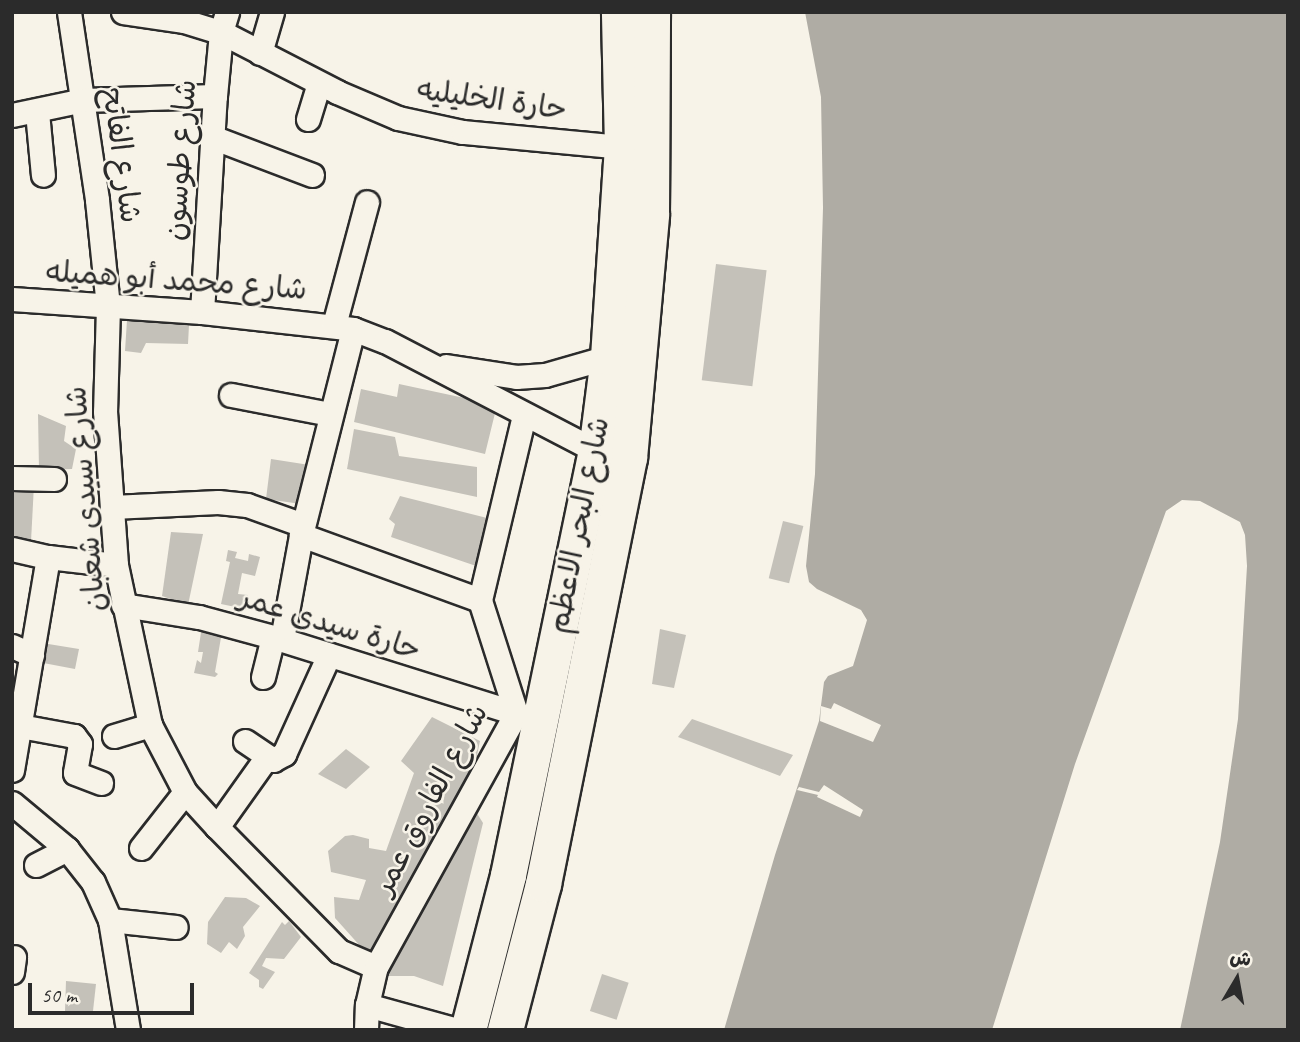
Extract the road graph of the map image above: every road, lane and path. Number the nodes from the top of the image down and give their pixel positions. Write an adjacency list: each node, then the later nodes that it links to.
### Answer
1 (69, 12): 10 (street, شارع الفاتح)
2 (123, 12): 6 (street, حارة الخليليه)
3 (272, 12): 7 (street)
4 (619, 12): 15 (main road, شارع البحر الاعظم)
5 (652, 12): 64 (main road, شارع البحر الاعظم)
6 (224, 22): 7 (street, حارة الخليليه); 9 (street, شارع طوسون)
7 (260, 53): 8 (street, حارة الخليليه)
8 (319, 84): 13 (street); 15 (street, حارة الخليليه)
9 (215, 96): 10 (street); 14 (street, شارع طوسون)
10 (83, 100): 11 (street); 20 (street, شارع الفاتح)
11 (37, 112): 12 (street); 16 (street)
12 (12, 115)
13 (308, 118)
14 (212, 137): 17 (street); 21 (street, شارع طوسون)
15 (622, 147): 23 (main road, شارع البحر الاعظم)
16 (43, 175)
17 (312, 175)
18 (367, 202): 22 (street, شارع محمد أبو هميله)
19 (12, 299): 20 (street, شارع محمد أبو هميله)
20 (108, 306): 21 (street, شارع محمد أبو هميله); 31 (street, شارع سيدى شعبان)
21 (202, 312): 22 (street, شارع محمد أبو هميله)
22 (344, 327): 24 (street, شارع محمد أبو هميله); 26 (street)
23 (608, 357): 24 (street, شارع محمد أبو هميله); 28 (main road, شارع البحر الاعظم)
24 (423, 361): 27 (street, شارع محمد أبو هميله)
25 (231, 395): 26 (street)
26 (330, 414): 32 (street)
27 (524, 415): 28 (street, شارع محمد أبو هميله); 36 (street)
28 (596, 451): 63 (main road, شارع البحر الاعظم)
29 (12, 478): 30 (street)
30 (54, 479)
31 (113, 507): 32 (street); 35 (street, شارع سيدى شعبان)
32 (302, 530): 36 (street); 38 (street)
33 (12, 549): 34 (street)
34 (48, 557): 35 (street); 39 (street)
35 (116, 565): 37 (street, شارع سيدى شعبان)
36 (480, 600): 42 (street, شارع الفاروق عمر)
37 (123, 605): 38 (street, حارة سيدى عمر); 43 (street, شارع سيدى شعبان)
38 (278, 638): 40 (street, حارة سيدى عمر); 41 (street)
39 (22, 650): 44 (street)
40 (329, 654): 42 (street, حارة سيدى عمر); 47 (street)
41 (263, 677)
42 (516, 713): 58 (street, شارع الفاروق عمر)
43 (150, 725): 45 (street); 50 (street, شارع سيدى شعبان)
44 (20, 726): 48 (street); 49 (street)
45 (114, 736)
46 (245, 741): 47 (street)
47 (266, 758): 52 (street)
48 (12, 768)
49 (101, 783)
50 (185, 792): 52 (street, شارع سيدى شعبان); 53 (street)
51 (12, 803): 54 (street)
52 (217, 827): 58 (street, شارع سيدى شعبان)
53 (141, 848)
54 (67, 849): 55 (street); 56 (street)
55 (36, 865)
56 (110, 920): 57 (street); 60 (street)
57 (176, 927)
58 (376, 967): 59 (street, شارع الفاروق عمر)
59 (367, 1005): 61 (street); 62 (street)
60 (128, 1030)
61 (366, 1030)
62 (457, 1030)
63 (468, 1030)
64 (505, 1030)

